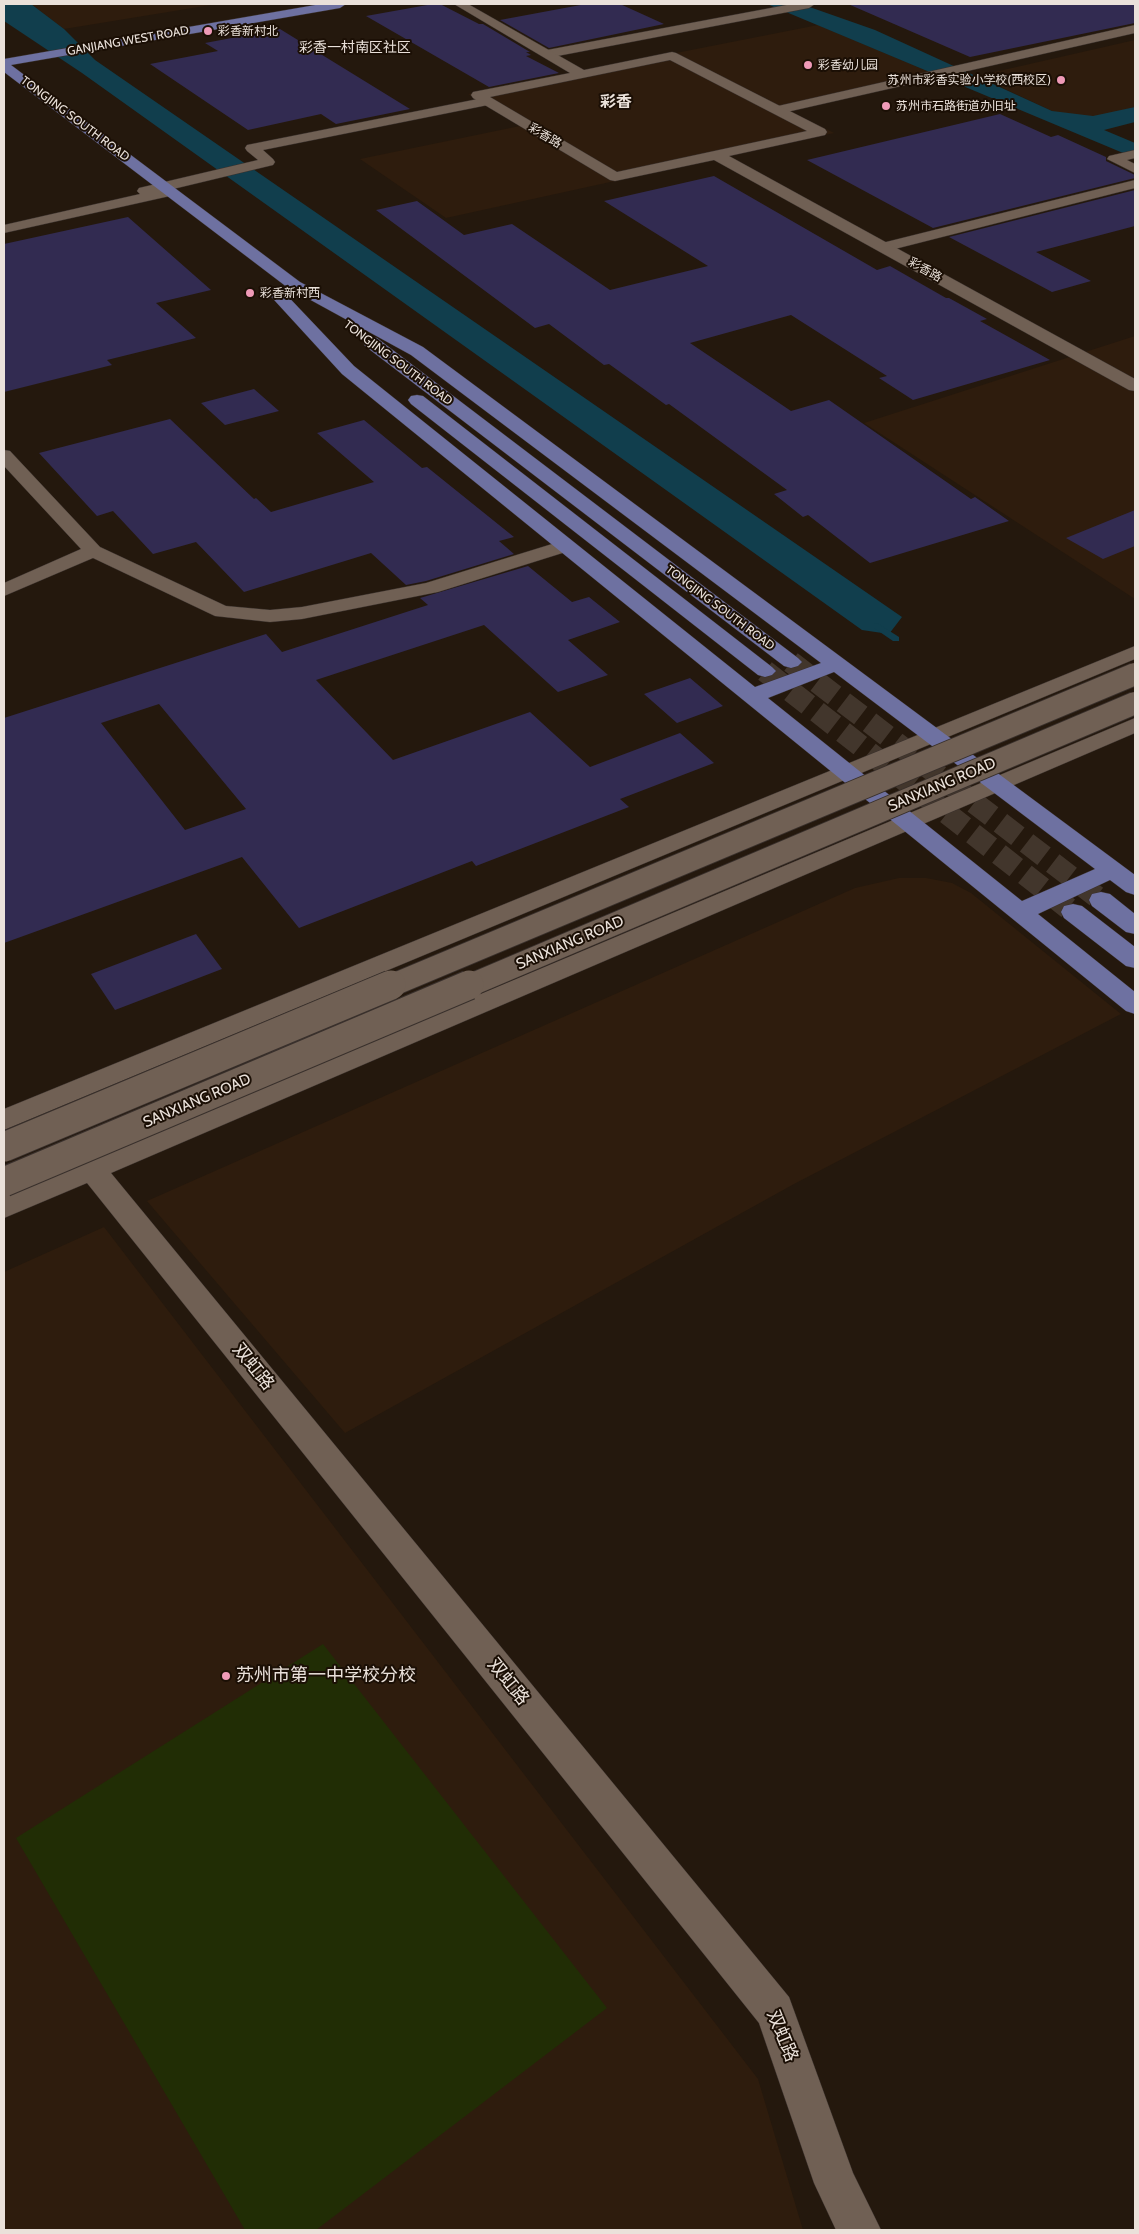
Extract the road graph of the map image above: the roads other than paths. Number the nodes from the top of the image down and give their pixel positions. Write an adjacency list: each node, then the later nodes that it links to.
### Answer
1 (278, 4): 6 (main road, GANJIANG WEST ROAD)
2 (340, 4): 8 (main road, GANJIANG WEST ROAD)
3 (460, 4): 7 (street)
4 (808, 4): 7 (street)
5 (1135, 29): 12 (street)
6 (4, 52)
7 (547, 54): 9 (street)
8 (4, 64): 18 (main road, TONGJING SOUTH ROAD)
9 (582, 74): 11 (street, 彩香路); 12 (street, 彩香路)
10 (4, 83): 13 (main road, TONGJING SOUTH ROAD)
11 (488, 101): 14 (street, 彩香路); 18 (street)
12 (778, 110): 14 (street, 彩香路)
13 (74, 137)
14 (716, 155): 22 (street, 彩香路)
15 (1132, 155): 16 (street)
16 (1135, 169)
17 (1135, 184): 22 (street)
18 (167, 189): 19 (street); 23 (main road, TONGJING SOUTH ROAD)
19 (144, 191): 20 (main road); 21 (street)
20 (166, 208)
21 (4, 229)
22 (883, 247): 26 (street, 彩香路)
23 (294, 285): 32 (main road, TONGJING SOUTH ROAD); 33 (main road)
24 (352, 350): 28 (main road, TONGJING SOUTH ROAD)
25 (400, 386): 34 (main road, TONGJING SOUTH ROAD)
26 (1135, 386)
27 (4, 455): 29 (street)
28 (565, 546): 29 (street); 36 (main road)
29 (93, 551): 30 (street)
30 (4, 590)
31 (1135, 652): 39 (street)
32 (791, 662)
33 (837, 664): 36 (main road); 39 (main road)
34 (765, 671)
35 (1135, 674): 52 (street, SANXIANG ROAD, bridge)
36 (752, 696): 40 (main road)
37 (1135, 703): 54 (street, SANXIANG ROAD, bridge)
38 (1135, 725): 41 (street)
39 (933, 736): 40 (street); 41 (main road)
40 (846, 772): 42 (main road); 51 (street)
41 (997, 783): 42 (street); 43 (main road)
42 (907, 822): 46 (main road); 53 (street)
43 (1113, 870): 44 (main road); 46 (main road)
44 (1135, 887)
45 (1101, 900): 48 (main road)
46 (1020, 912): 50 (main road)
47 (1073, 912): 49 (main road)
48 (1135, 926)
49 (1135, 960)
50 (1135, 1006)
51 (4, 1120)
52 (4, 1147)
53 (92, 1169): 55 (street); 56 (street, 双虹路)
54 (4, 1182)
55 (4, 1207)
56 (859, 2230)

